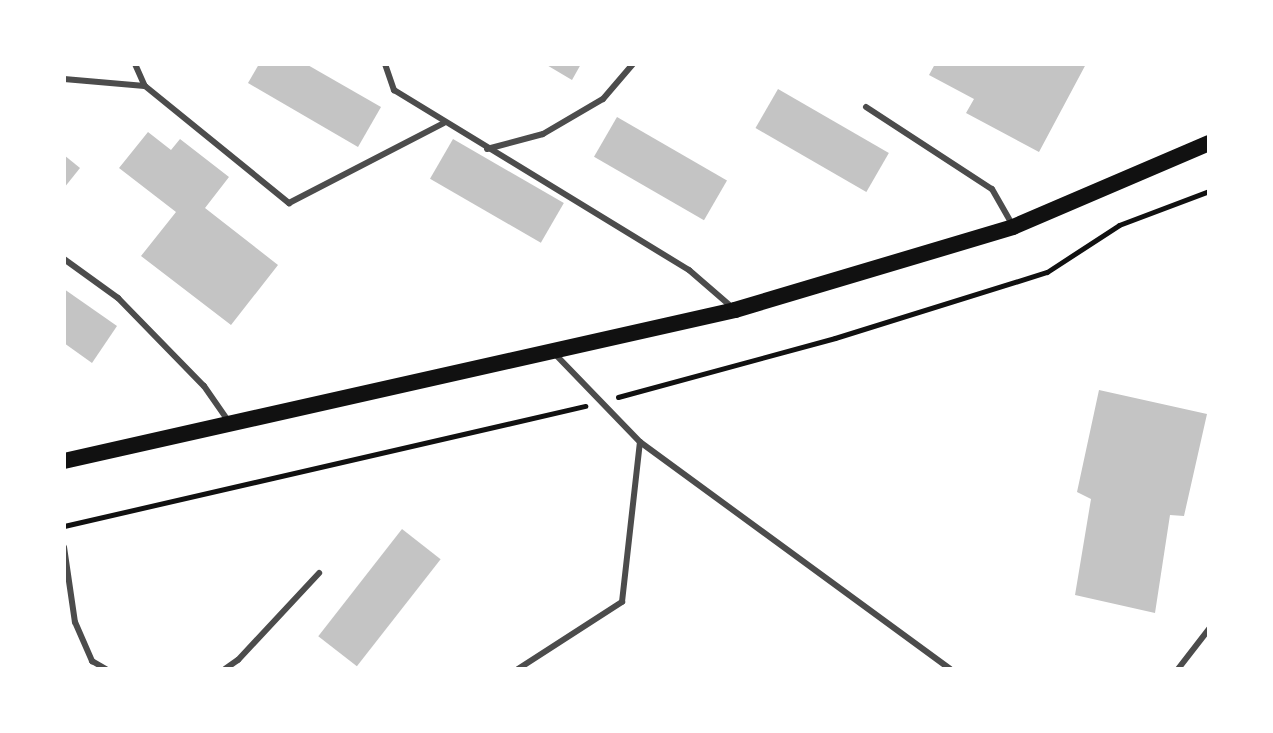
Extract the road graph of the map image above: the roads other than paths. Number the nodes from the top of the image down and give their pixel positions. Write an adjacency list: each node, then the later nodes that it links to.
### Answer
1 (135, 64): 5 (lane)
2 (385, 64): 7 (lane)
3 (633, 64): 9 (lane)
4 (64, 79): 5 (lane)
5 (145, 86): 7 (lane)
6 (866, 107): 10 (lane)
7 (444, 123): 9 (lane)
8 (1209, 143): 10 (main road)
9 (487, 149): 12 (lane)
10 (1013, 227): 12 (main road)
11 (64, 259): 14 (lane)
12 (735, 310): 13 (main road)
13 (552, 350): 14 (main road); 15 (lane)
14 (229, 422): 16 (main road)
15 (640, 442): 22 (lane); 23 (lane)
16 (64, 461)
17 (64, 547): 20 (lane)
18 (319, 573): 21 (lane)
19 (1209, 629): 24 (lane)
20 (106, 669)
21 (225, 669)
22 (518, 669)
23 (950, 669)
24 (1178, 669)

